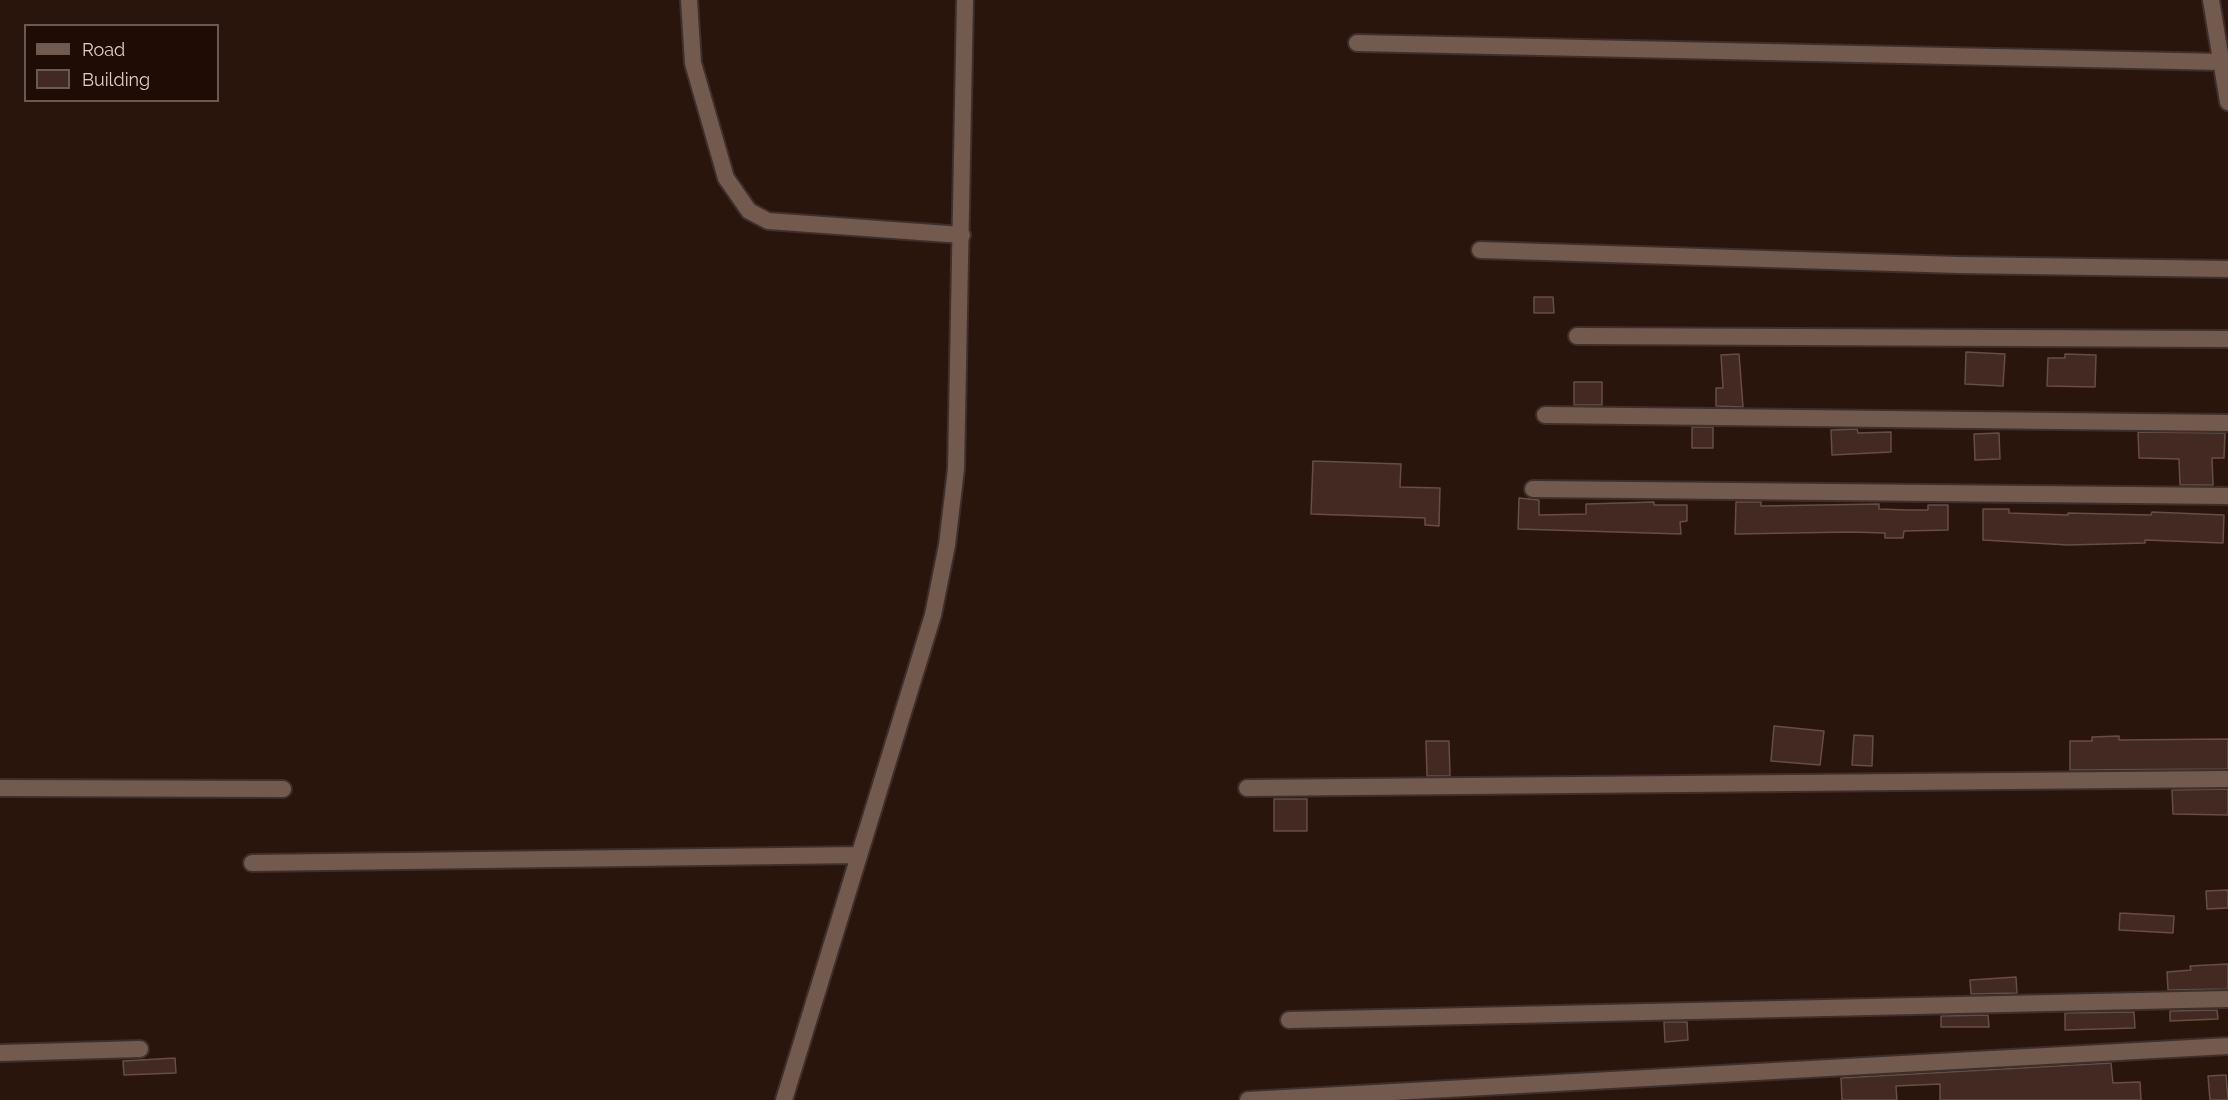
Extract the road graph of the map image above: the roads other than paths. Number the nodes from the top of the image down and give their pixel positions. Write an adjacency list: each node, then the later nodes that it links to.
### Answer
1 (689, 0): 7 (street)
2 (965, 0): 7 (street)
3 (2211, 0): 5 (street)
4 (1357, 43): 5 (street)
5 (2222, 62): 6 (street)
6 (2228, 102)
7 (962, 235): 20 (street)
8 (1479, 250): 9 (street)
9 (2228, 269)
10 (1577, 336): 11 (street)
11 (2228, 339)
12 (1545, 415): 13 (street)
13 (2228, 423)
14 (1533, 489): 15 (street)
15 (2228, 496)
16 (2228, 778): 18 (street)
17 (0, 788): 19 (street)
18 (1247, 788)
19 (283, 789)
20 (859, 855): 21 (street); 27 (street)
21 (252, 863)
22 (2228, 999): 23 (street)
23 (1289, 1020)
24 (2228, 1046): 28 (street)
25 (140, 1049): 26 (street)
26 (0, 1053)
27 (784, 1100)
28 (1248, 1100)

